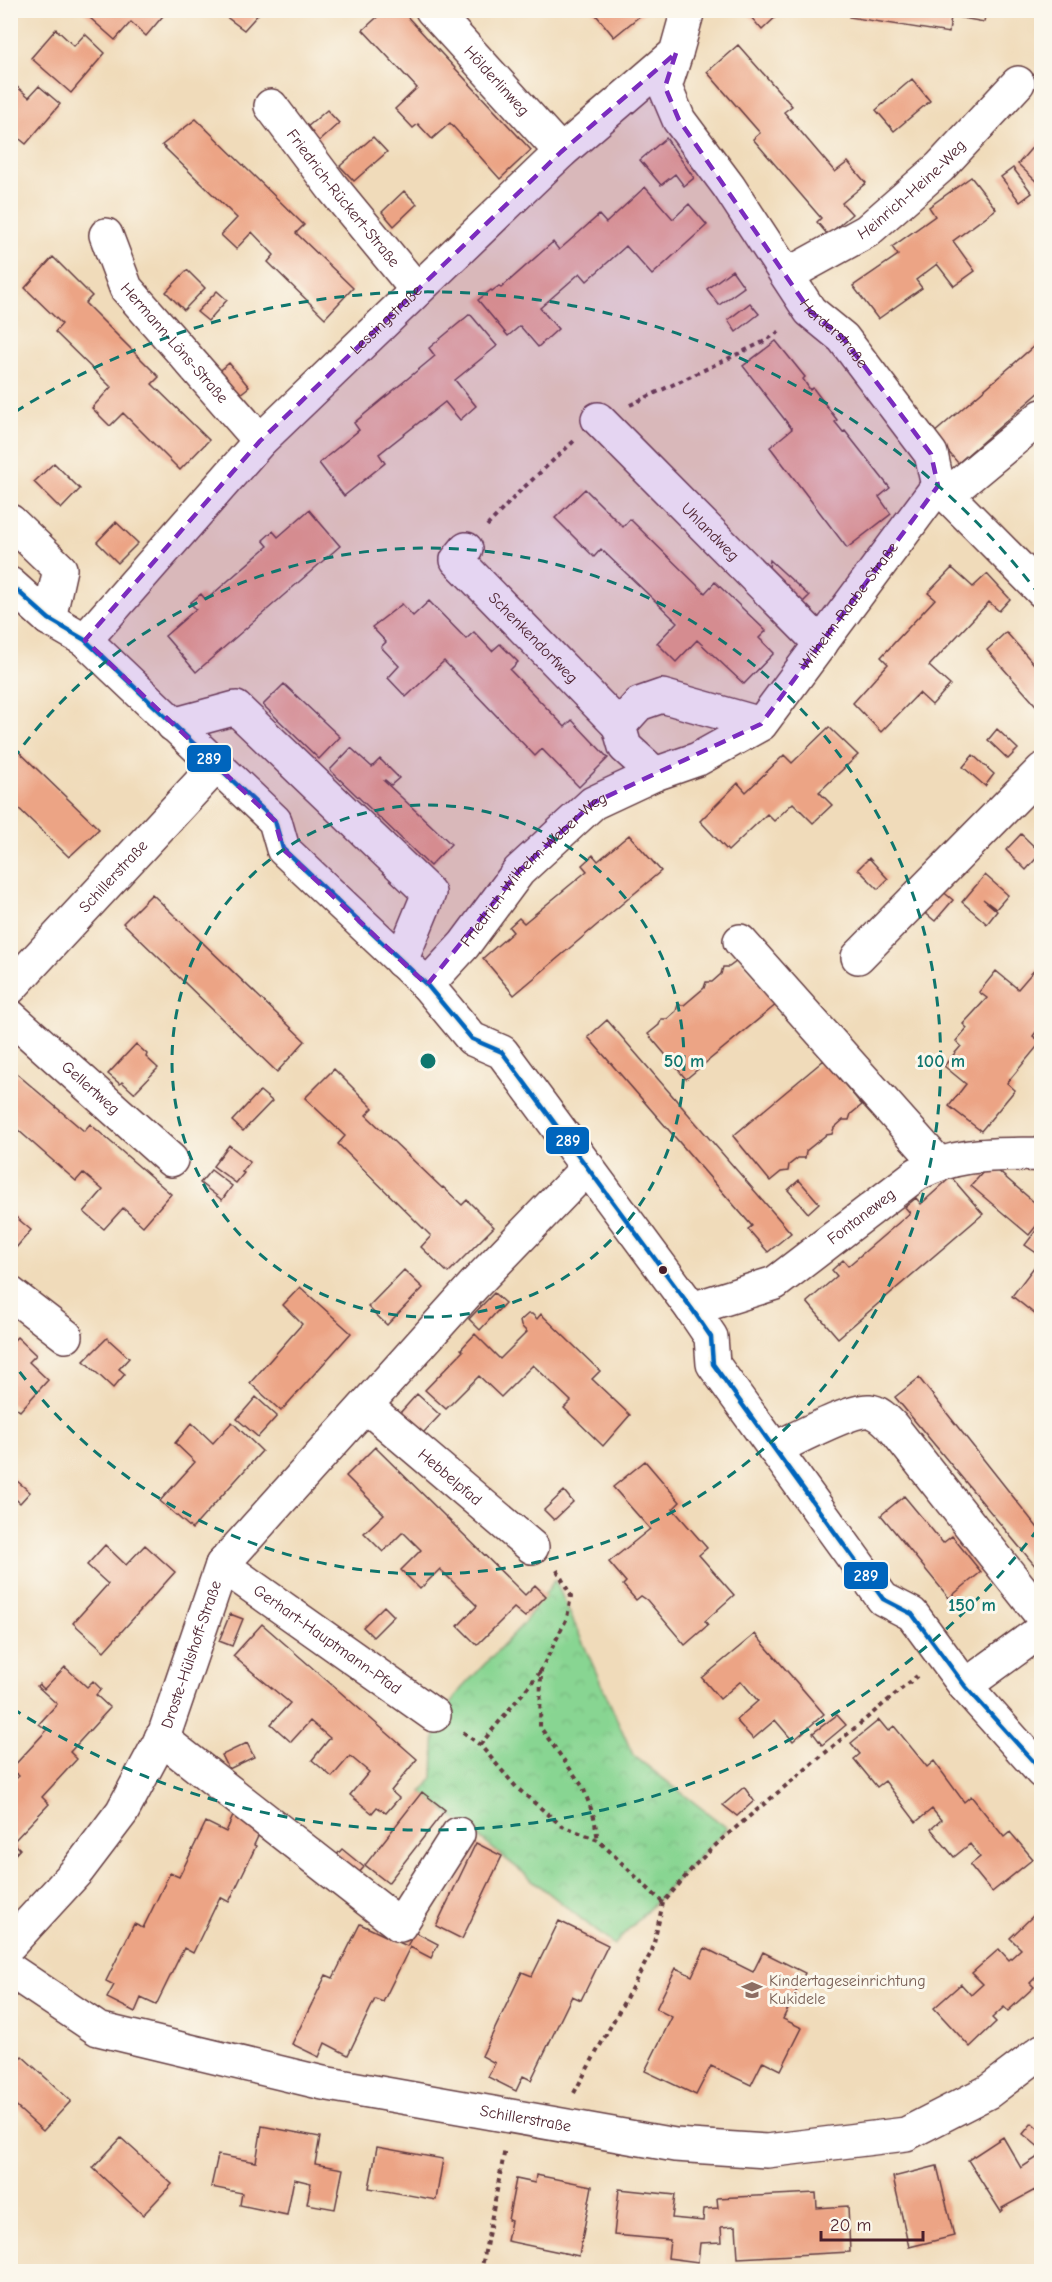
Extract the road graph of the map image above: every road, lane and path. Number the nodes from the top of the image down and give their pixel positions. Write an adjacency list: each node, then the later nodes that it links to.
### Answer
1 (432, 10): 6 (street, Hölderlinweg)
2 (688, 10): 3 (street)
3 (676, 53): 6 (street, Lessingstraße); 8 (street, Herderstraße)
4 (1018, 83): 8 (street, Heinrich-Heine-Weg)
5 (271, 106): 9 (street, Friedrich-Rückert-Straße)
6 (561, 152): 9 (street, Lessingstraße)
7 (106, 235): 12 (street, Hermann-Löns-Straße)
8 (787, 275): 13 (street, Herderstraße)
9 (416, 289): 12 (street, Lessingstraße)
10 (1041, 416): 13 (street, Wilhelm-Raabe-Straße)
11 (598, 419): 20 (street, Uhlandweg)
12 (260, 441): 19 (street, Lessingstraße)
13 (943, 491): 17 (street); 20 (street, Wilhelm-Raabe-Straße)
14 (10, 521): 18 (street)
15 (466, 549): 23 (street, Schenkendorfweg)
16 (10, 584): 18 (street)
17 (1041, 591)
18 (49, 619): 19 (street)
19 (84, 640): 22 (street)
20 (821, 644): 21 (street, Wilhelm-Raabe-Straße)
21 (761, 724): 23 (street); 26 (street, Wilhelm-Raabe-Straße)
22 (173, 725): 24 (street); 29 (street)
23 (619, 726): 26 (street)
24 (216, 766): 29 (street); 31 (street, Schillerstraße)
25 (1041, 770): 28 (street)
26 (655, 774): 30 (street, Friedrich-Wilhelm-Weber-Weg)
27 (740, 941): 35 (street)
28 (858, 957)
29 (401, 961): 30 (street)
30 (427, 985): 36 (street)
31 (10, 988)
32 (10, 1016): 34 (street, Gellertweg)
33 (1041, 1157): 35 (street, Fontaneweg)
34 (171, 1160)
35 (938, 1163): 38 (street, Fontaneweg)
36 (588, 1167): 38 (street); 40 (street, Droste-Hülshoff-Straße)
37 (10, 1293): 39 (street)
38 (692, 1309): 41 (street)
39 (66, 1336)
40 (366, 1406): 42 (street, Hebbelpfad); 43 (street, Droste-Hülshoff-Straße)
41 (774, 1449): 44 (street); 46 (street)
42 (532, 1547): 47 (path)
43 (222, 1565): 49 (street, Gerhart-Hauptmann-Pfad); 50 (street, Droste-Hülshoff-Straße)
44 (1041, 1616)
45 (1041, 1629): 48 (street)
46 (943, 1655): 48 (street); 55 (path)
47 (541, 1670): 51 (path); 54 (path)
48 (965, 1686): 52 (street)
49 (434, 1715): 51 (path)
50 (161, 1738): 53 (street); 56 (street, Droste-Hülshoff-Straße)
51 (480, 1745): 54 (path)
52 (1041, 1772)
53 (458, 1834)
54 (598, 1840): 55 (path)
55 (663, 1903): 60 (path)
56 (10, 1944)
57 (10, 1970): 59 (street, Schillerstraße)
58 (1041, 2051): 60 (street, Schillerstraße)
59 (512, 2117): 60 (street, Schillerstraße); 61 (path)
60 (556, 2126)
61 (481, 2271)

